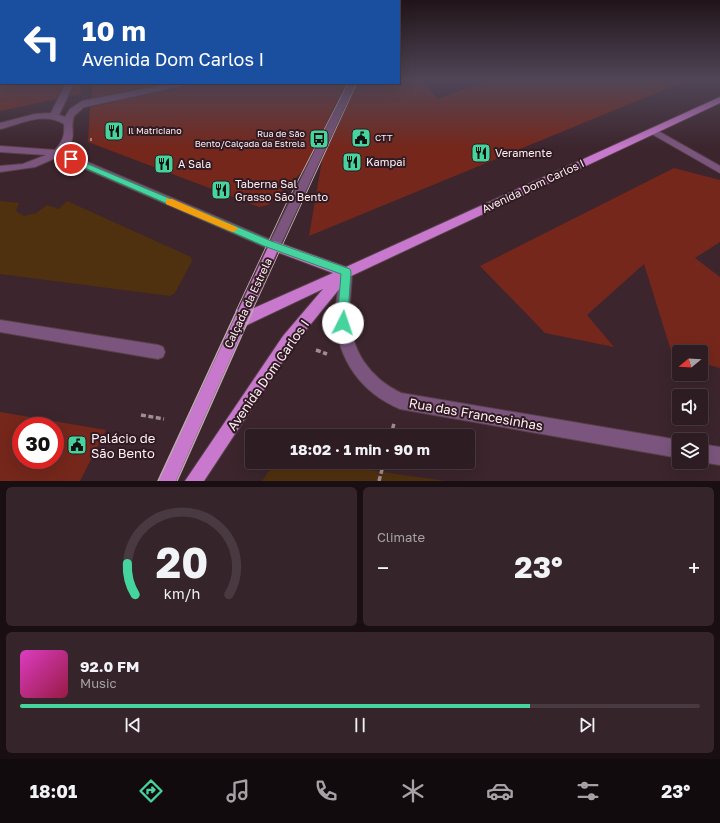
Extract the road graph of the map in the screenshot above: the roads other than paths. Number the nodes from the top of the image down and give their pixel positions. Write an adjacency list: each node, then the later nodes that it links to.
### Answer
1 (60, 102): 5 (street)
2 (92, 102): 6 (street)
3 (343, 102): 13 (street, Calçada da Estrela)
4 (715, 102): 8 (main road, Avenida Dom Carlos I)
5 (54, 115): 6 (street); 7 (street)
6 (68, 123): 10 (street)
7 (0, 126)
8 (653, 131): 12 (street); 14 (main road, Avenida Dom Carlos I)
9 (0, 149): 10 (street)
10 (57, 153): 11 (street); 13 (street)
11 (0, 169)
12 (720, 170)
13 (274, 246): 14 (main road); 15 (main road, Calçada da Estrela)
14 (346, 272): 15 (main road, Avenida Dom Carlos I); 18 (street, Rua das Francesinhas); 22 (main road, Avenida Dom Carlos I)
15 (239, 322): 21 (main road, Calçada da Estrela)
16 (0, 326): 17 (street)
17 (158, 352)
18 (672, 448)
19 (708, 453): 20 (street)
20 (720, 456)
21 (167, 481)
22 (194, 481)

